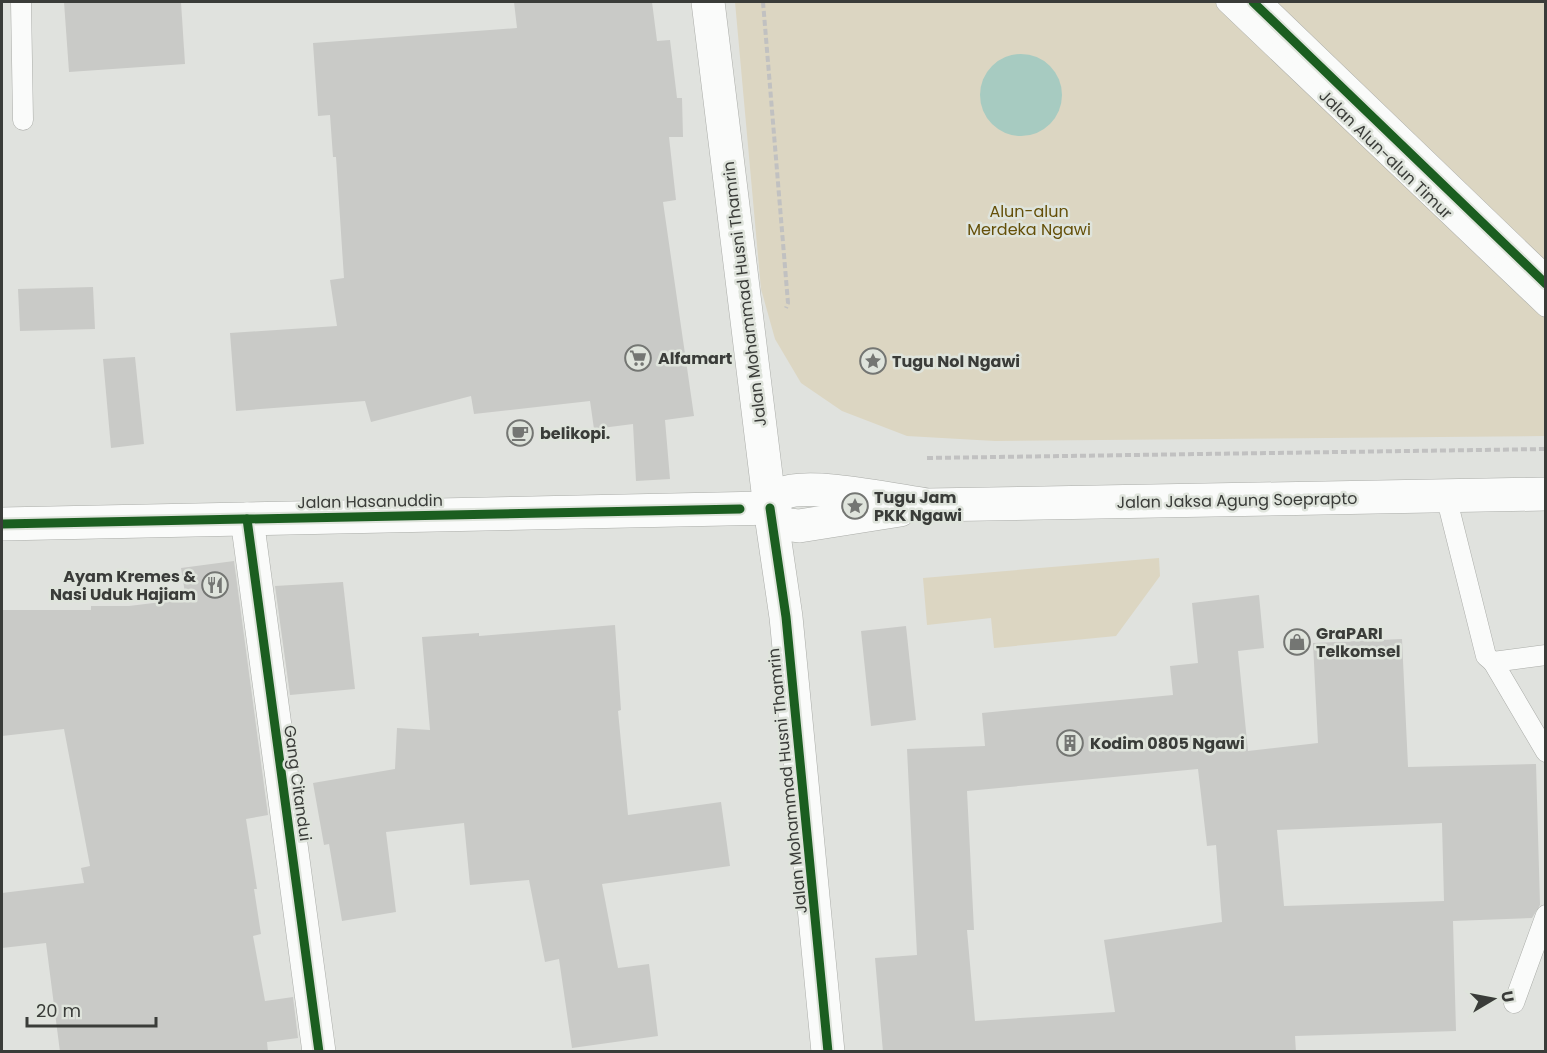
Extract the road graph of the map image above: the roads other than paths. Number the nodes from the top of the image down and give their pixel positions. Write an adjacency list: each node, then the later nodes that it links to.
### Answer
1 (21, 2): 5 (lane)
2 (708, 2): 10 (main road, Jalan Mohammad Husni Thamrin)
3 (1226, 2): 7 (lane, Jalan Alun-alun Timur)
4 (1252, 2): 6 (main road)
5 (24, 120)
6 (1545, 284)
7 (1545, 307)
8 (1545, 494): 9 (main road, Jalan Jaksa Agung Soeprapto)
9 (1446, 496): 10 (main road, Jalan Jaksa Agung Soeprapto); 14 (lane)
10 (755, 508): 11 (main road, Jalan Hasanuddin); 19 (main road, Jalan Mohammad Husni Thamrin)
11 (247, 519): 12 (main road, Jalan Hasanuddin); 18 (main road, Gang Citandui)
12 (2, 524)
13 (1545, 655): 14 (lane)
14 (1493, 662): 15 (lane)
15 (1545, 752)
16 (1545, 915): 17 (lane)
17 (1514, 1003)
18 (319, 1052)
19 (828, 1052)

